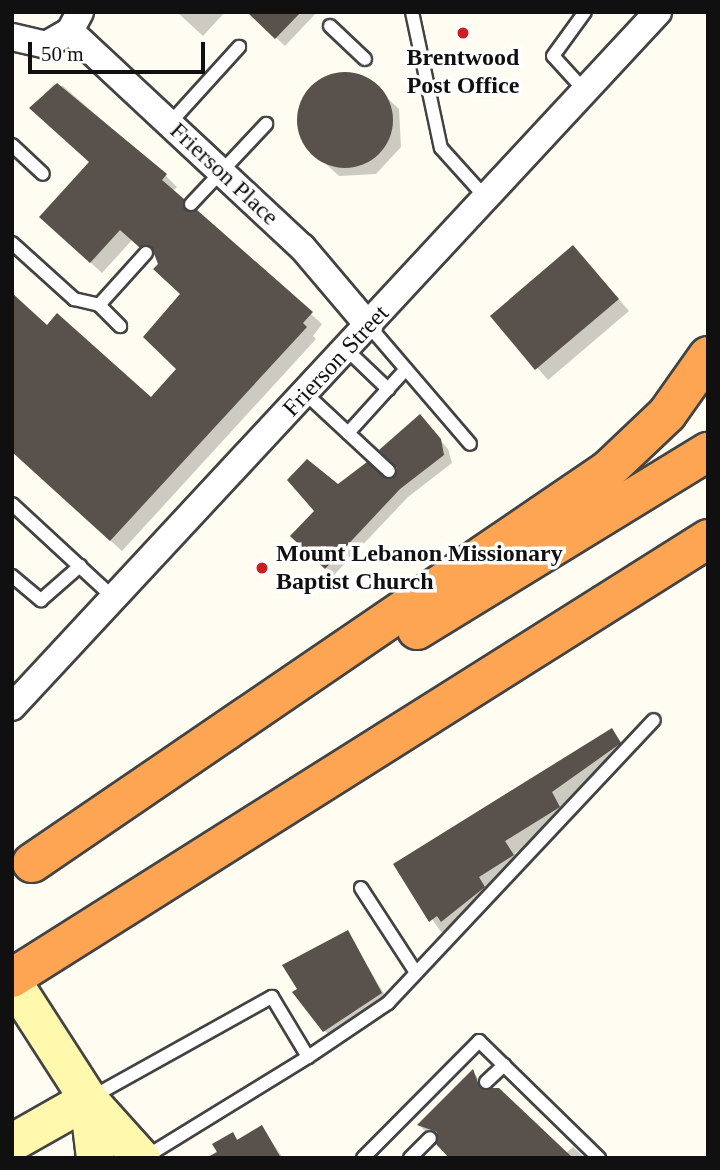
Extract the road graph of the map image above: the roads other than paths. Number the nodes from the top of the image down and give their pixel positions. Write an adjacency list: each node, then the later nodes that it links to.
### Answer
1 (412, 12): 15 (lane)
2 (585, 12): 9 (lane)
3 (657, 12): 9 (street, Frierson Street)
4 (75, 22): 6 (street); 10 (street, Frierson Place)
5 (330, 26): 8 (lane)
6 (12, 37)
7 (239, 47): 10 (lane)
8 (365, 60)
9 (585, 91): 15 (street, Frierson Street)
10 (170, 123): 13 (street, Frierson Place)
11 (266, 124): 13 (lane)
12 (12, 145): 14 (lane)
13 (221, 172): 16 (lane); 21 (street, Frierson Place)
14 (43, 174)
15 (486, 198): 21 (street, Frierson Street)
16 (191, 204)
17 (12, 243): 19 (lane)
18 (146, 253): 19 (lane)
19 (99, 305): 20 (lane)
20 (120, 326)
21 (369, 326): 22 (street, Frierson Street); 24 (lane)
22 (347, 350): 25 (lane); 26 (street, Frierson Street)
23 (708, 356): 40 (highway)
24 (406, 369): 25 (lane); 28 (lane)
25 (388, 389): 27 (lane)
26 (306, 394): 27 (lane); 37 (street, Frierson Street)
27 (348, 433): 30 (lane)
28 (470, 444)
29 (708, 452): 40 (highway)
30 (389, 471)
31 (12, 504): 34 (lane)
32 (708, 539): 35 (highway)
33 (708, 548): 35 (highway)
34 (80, 566): 36 (lane); 37 (lane)
35 (661, 569): 43 (highway)
36 (12, 576)
37 (114, 598): 38 (street, Frierson Street)
38 (12, 707)
39 (654, 720): 42 (lane)
40 (22, 869)
41 (361, 888): 42 (lane)
42 (415, 971): 44 (lane)
43 (12, 979): 47 (main road)
44 (308, 1057): 47 (lane); 51 (lane)
45 (503, 1065): 46 (lane); 52 (lane); 54 (lane)
46 (486, 1082)
47 (88, 1099): 49 (main road); 50 (main road); 51 (main road)
48 (430, 1138): 53 (lane)
49 (12, 1142)
50 (95, 1158)
51 (142, 1158)
52 (363, 1158)
53 (410, 1158)
54 (599, 1158)

